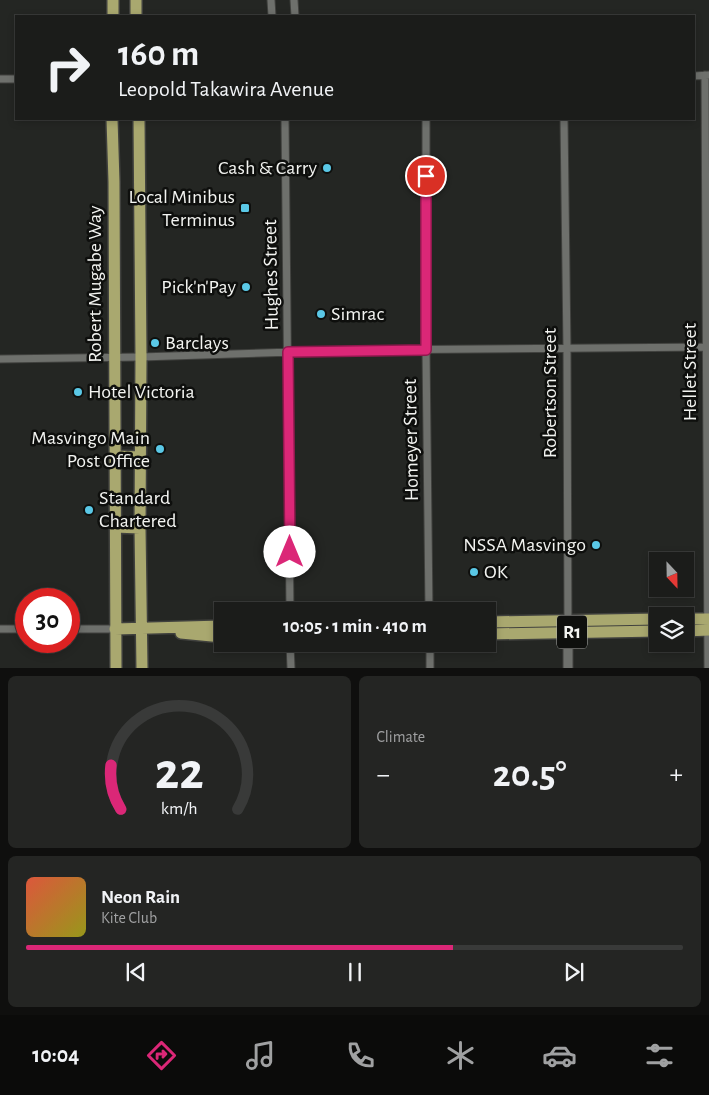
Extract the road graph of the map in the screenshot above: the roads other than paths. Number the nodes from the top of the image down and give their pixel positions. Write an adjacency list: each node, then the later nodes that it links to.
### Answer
1 (114, 0): 5 (highway)
2 (136, 0): 6 (highway)
3 (271, 0): 7 (street)
4 (294, 0): 8 (street)
5 (113, 15)
6 (136, 15)
7 (272, 15)
8 (295, 15)
9 (707, 75): 17 (street, Hellet Street)
10 (15, 78): 11 (street)
11 (0, 79)
12 (112, 120): 21 (highway, Robert Mugabe Way)
13 (139, 120): 22 (highway)
14 (285, 120): 20 (street, Hughes Street)
15 (426, 120): 19 (street, Homeyer Street)
16 (564, 120): 18 (street, Robertson Street)
17 (707, 347): 18 (street); 33 (street, Hellet Street)
18 (567, 349): 19 (street); 35 (street, Robertson Street)
19 (426, 350): 20 (street); 29 (street, Homeyer Street)
20 (288, 352): 22 (street); 28 (street, Hughes Street)
21 (113, 357): 22 (street); 23 (street); 24 (highway, Robert Mugabe Way)
22 (141, 357): 25 (highway)
23 (0, 359)
24 (115, 456): 25 (highway); 26 (highway, Robert Mugabe Way)
25 (140, 457): 27 (highway)
26 (115, 528): 27 (highway); 41 (highway, Robert Mugabe Way)
27 (140, 528): 40 (highway)
28 (290, 602)
29 (429, 602)
30 (649, 620): 35 (highway, R1)
31 (694, 621): 33 (highway)
32 (496, 622): 35 (highway, R1)
33 (708, 624): 36 (highway); 52 (street, Hellet Street)
34 (214, 626): 40 (highway)
35 (568, 627): 42 (highway, R1); 43 (highway, R1); 51 (street, Robertson Street)
36 (694, 628)
37 (0, 629): 38 (street)
38 (15, 629)
39 (80, 629): 41 (street)
40 (142, 629): 41 (highway); 44 (highway); 48 (highway)
41 (115, 630): 47 (highway, Robert Mugabe Way)
42 (649, 631)
43 (496, 633)
44 (214, 636)
45 (290, 652): 49 (street)
46 (430, 652): 50 (street)
47 (116, 668)
48 (142, 668)
49 (291, 668)
50 (430, 668)
51 (568, 668)
52 (708, 668)

